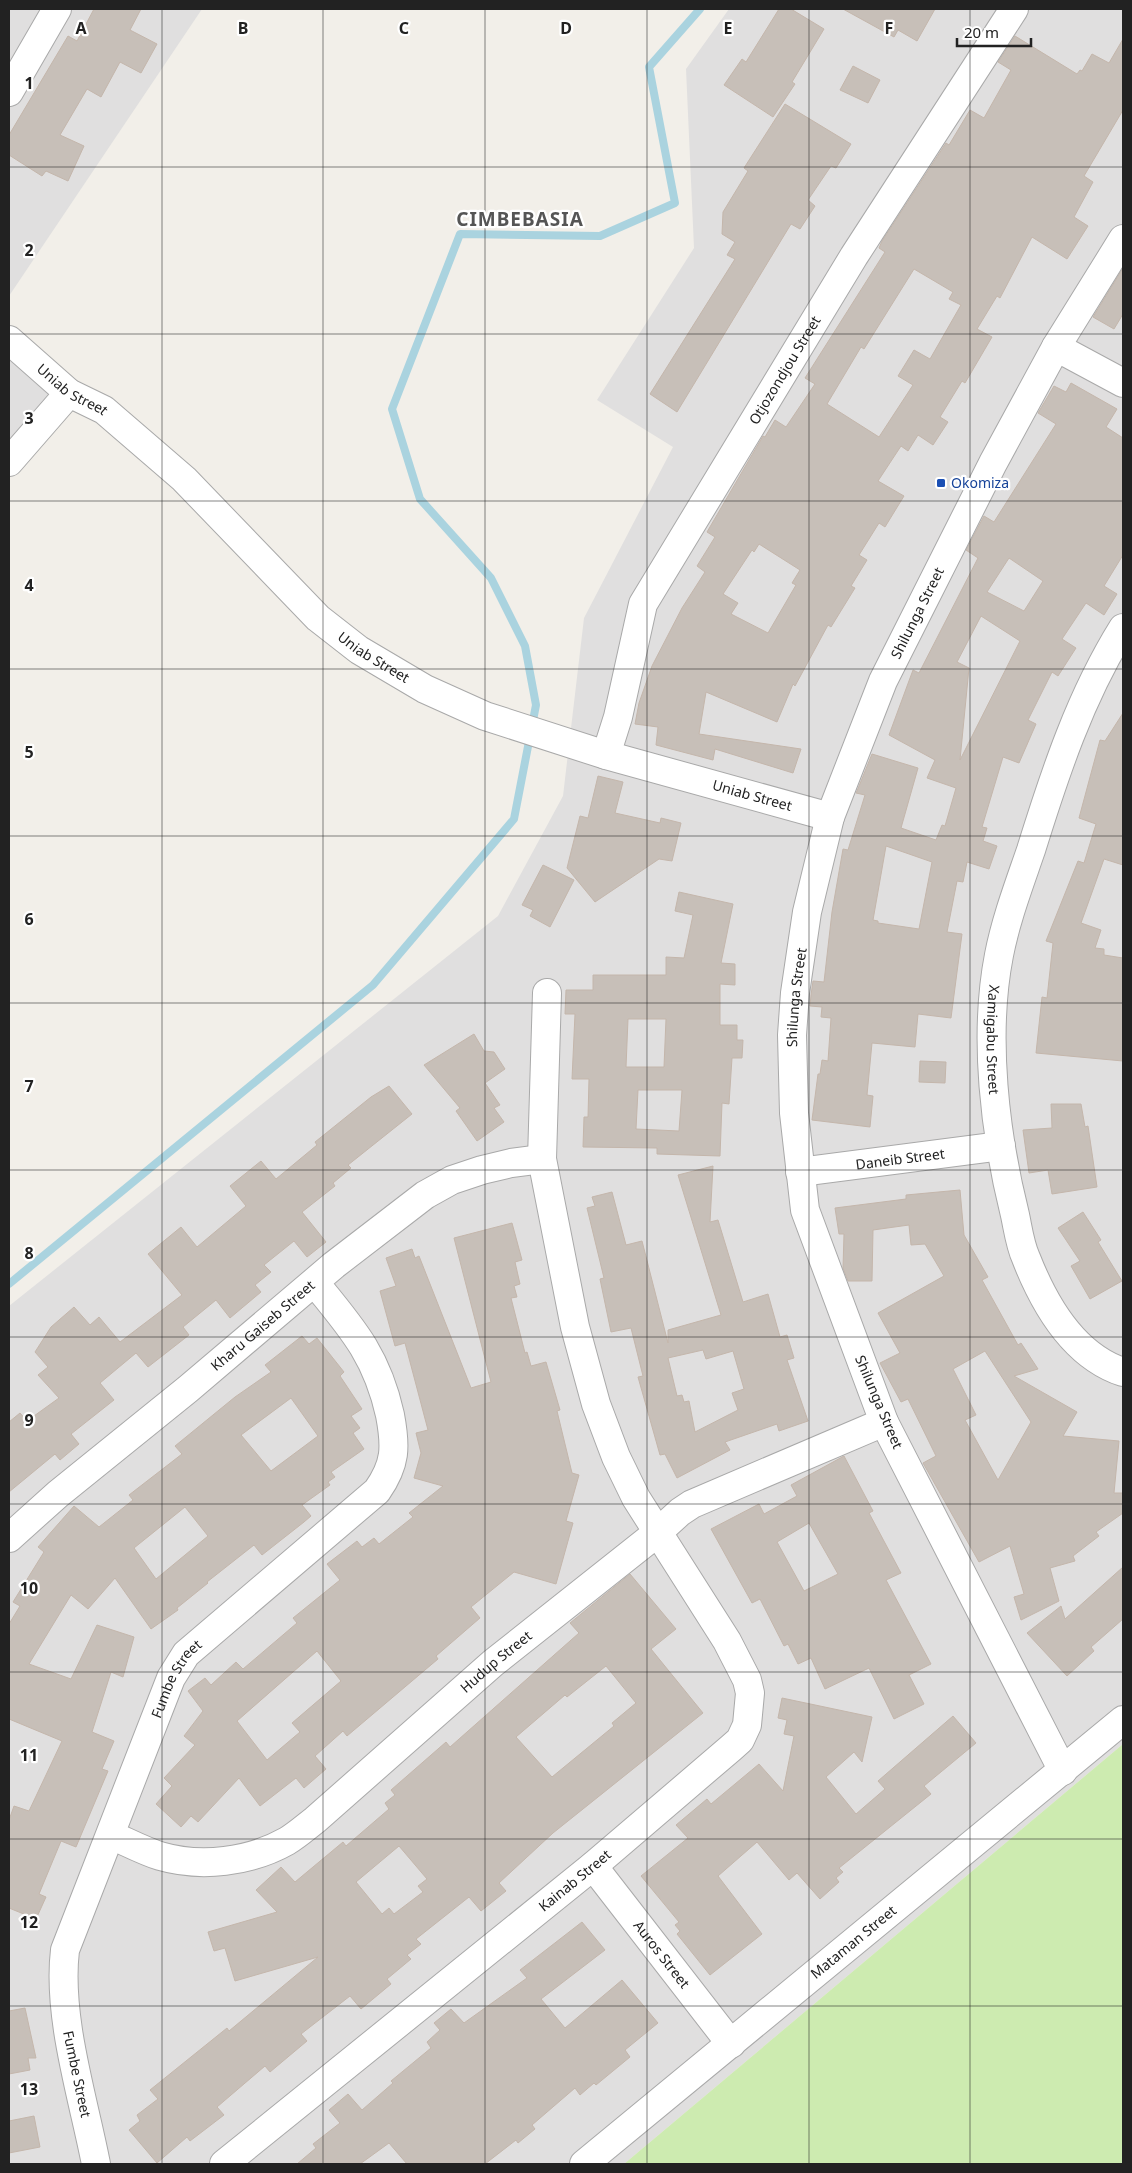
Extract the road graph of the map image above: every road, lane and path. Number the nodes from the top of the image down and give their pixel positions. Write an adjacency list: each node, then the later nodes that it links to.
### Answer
1 (57, 9): 3 (street)
2 (1014, 9): 11 (street, Otjozondjou Street)
3 (9, 92)
4 (1123, 239): 6 (street, Shilunga Street)
5 (9, 340): 8 (street, Uniab Street)
6 (1056, 347): 7 (street); 12 (street, Shilunga Street)
7 (1123, 383)
8 (69, 393): 9 (street); 11 (street, Uniab Street)
9 (9, 462)
10 (1123, 628): 14 (street, Xamigabu Street)
11 (606, 755): 12 (street, Uniab Street)
12 (830, 817): 16 (street, Shilunga Street)
13 (547, 993): 15 (street, Kainab Street)
14 (1001, 1146): 16 (street, Daneib Street); 18 (street, Xamigabu Street)
15 (542, 1160): 17 (street, Kharu Gaiseb Street); 20 (street, Kainab Street)
16 (800, 1172): 19 (street, Shilunga Street)
17 (315, 1283): 21 (street, Kharu Gaiseb Street); 24 (street, Fumbe Street)
18 (1123, 1372)
19 (884, 1422): 20 (street, Hudup Street); 23 (street, Shilunga Street)
20 (657, 1533): 24 (street, Hudup Street); 25 (street, Kainab Street)
21 (9, 1538)
22 (1123, 1720): 23 (street, Mataman Street)
23 (1063, 1771): 26 (street, Mataman Street)
24 (111, 1835): 27 (street, Fumbe Street)
25 (593, 1866): 26 (street, Auros Street); 28 (street, Kainab Street)
26 (731, 2044): 29 (street, Mataman Street)
27 (96, 2164)
28 (224, 2164)
29 (584, 2164)

